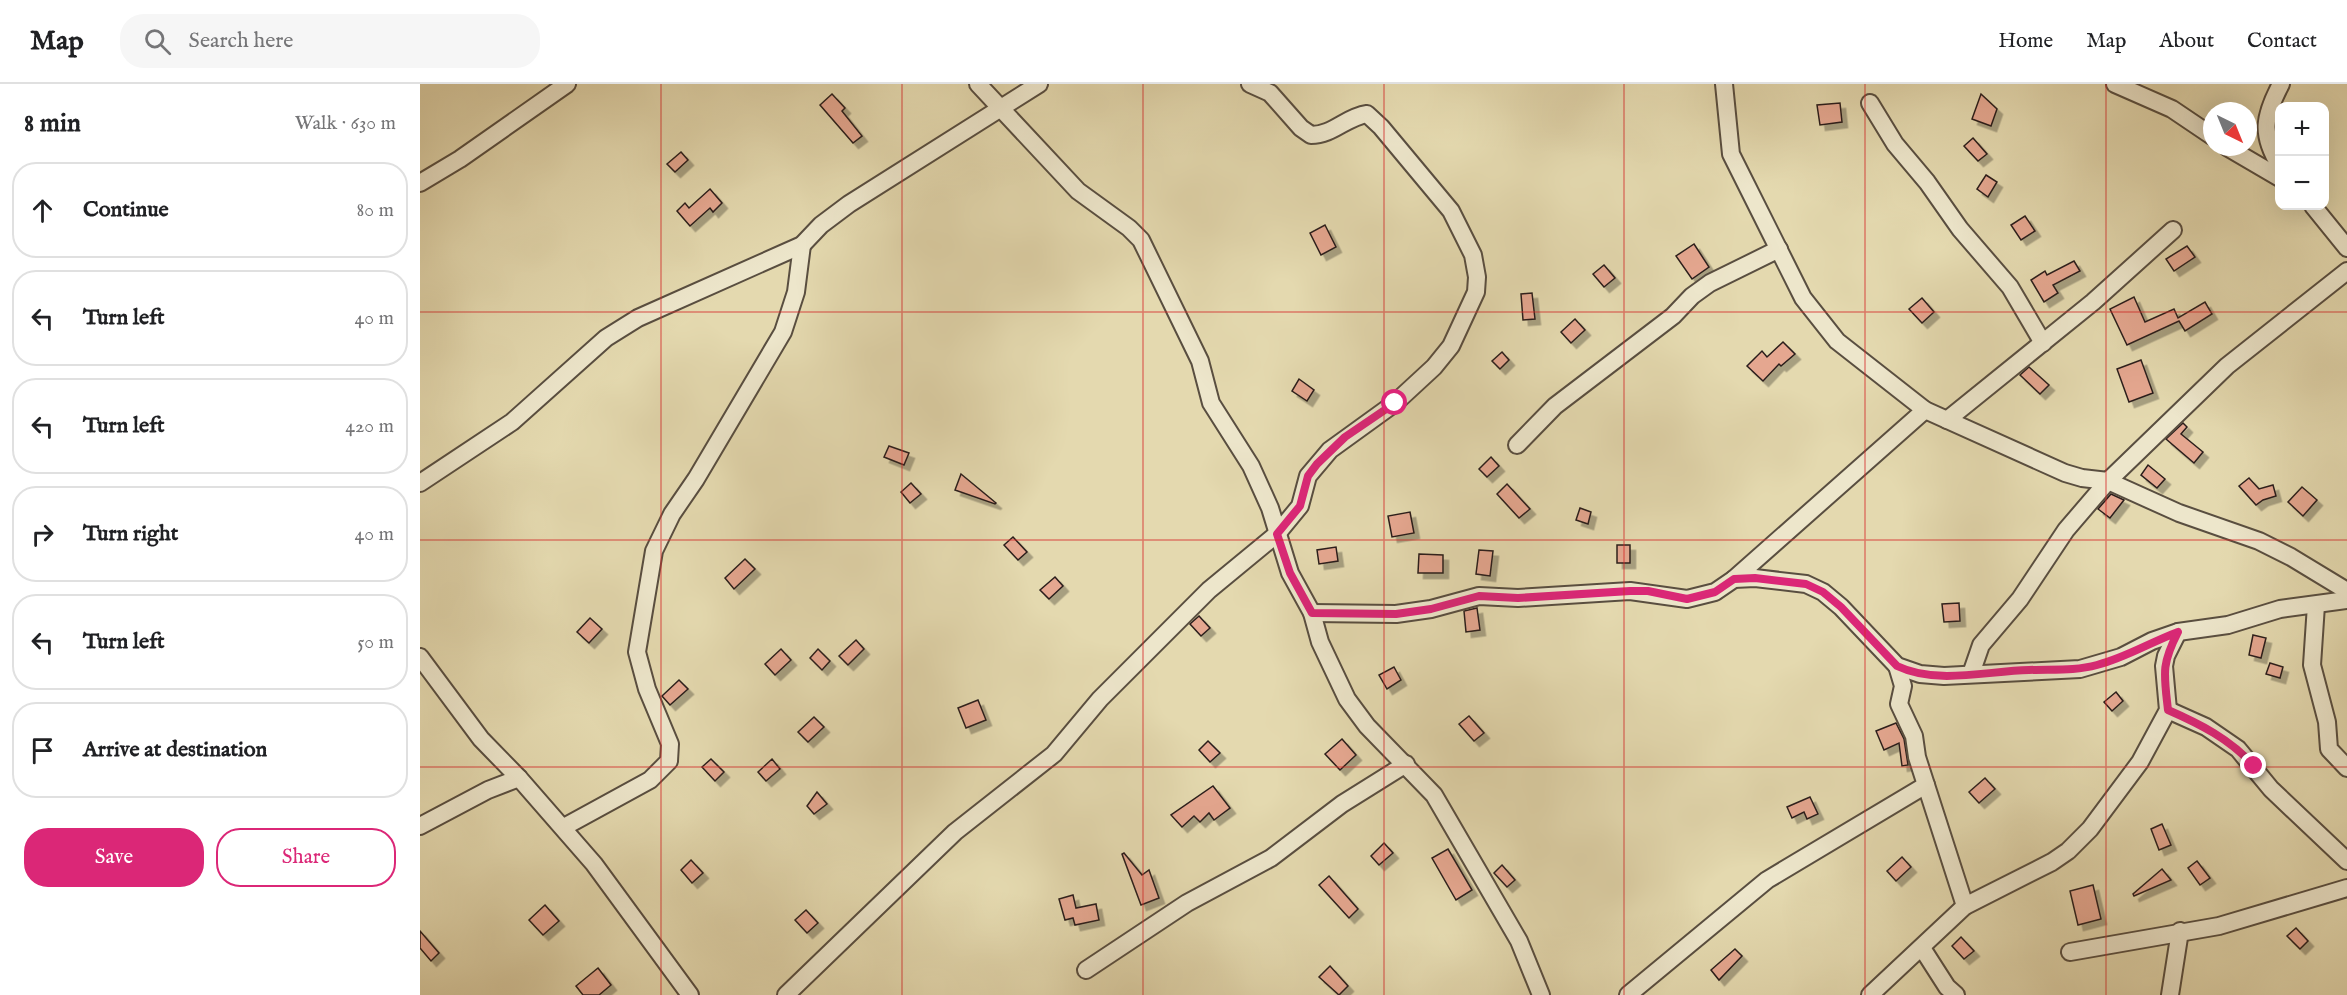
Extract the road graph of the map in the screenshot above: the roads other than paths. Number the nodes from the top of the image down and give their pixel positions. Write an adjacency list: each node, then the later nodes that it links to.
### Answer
1 (567, 84): 14 (street)
2 (978, 84): 9 (street)
3 (1039, 84): 9 (street)
4 (1250, 84): 27 (street)
5 (1724, 84): 19 (street)
6 (2115, 84): 10 (street)
7 (2281, 84): 12 (street)
8 (1870, 103): 21 (street)
9 (1002, 110): 17 (street); 27 (street)
10 (2203, 130)
11 (2242, 156): 13 (street)
12 (2275, 157)
13 (2275, 175)
14 (420, 183)
15 (2316, 210): 18 (street)
16 (2173, 230): 21 (street)
17 (801, 245): 26 (street); 43 (street)
18 (2347, 248)
19 (1779, 249): 22 (street); 24 (street)
20 (2347, 271): 25 (street)
21 (2043, 343): 23 (street)
22 (1925, 410): 23 (street); 28 (street)
23 (1947, 420): 25 (street)
24 (1517, 445)
25 (2108, 481): 29 (street); 36 (street)
26 (420, 483)
27 (1277, 534): 32 (street); 52 (street)
28 (1734, 579): 32 (street); 35 (street)
29 (2347, 591)
30 (2347, 600): 31 (street)
31 (2316, 605): 33 (street); 39 (street)
32 (1312, 613): 38 (street)
33 (2178, 632): 36 (street); 37 (street)
34 (420, 657): 40 (street)
35 (1897, 666): 36 (street); 41 (street)
36 (1971, 674)
37 (2168, 710): 44 (street); 46 (street)
38 (1406, 764): 50 (street); 53 (street)
39 (2347, 768)
40 (519, 778): 42 (street); 43 (street)
41 (1926, 785): 46 (street); 54 (street)
42 (420, 826)
43 (564, 827): 51 (street)
44 (2347, 861)
45 (2347, 888): 47 (street)
46 (1965, 906): 48 (street)
47 (2180, 931): 49 (street); 57 (street)
48 (1922, 948): 55 (street); 56 (street)
49 (2070, 952)
50 (1086, 970)
51 (690, 995)
52 (786, 995)
53 (1541, 995)
54 (1628, 995)
55 (1870, 995)
56 (1956, 995)
57 (2170, 995)

